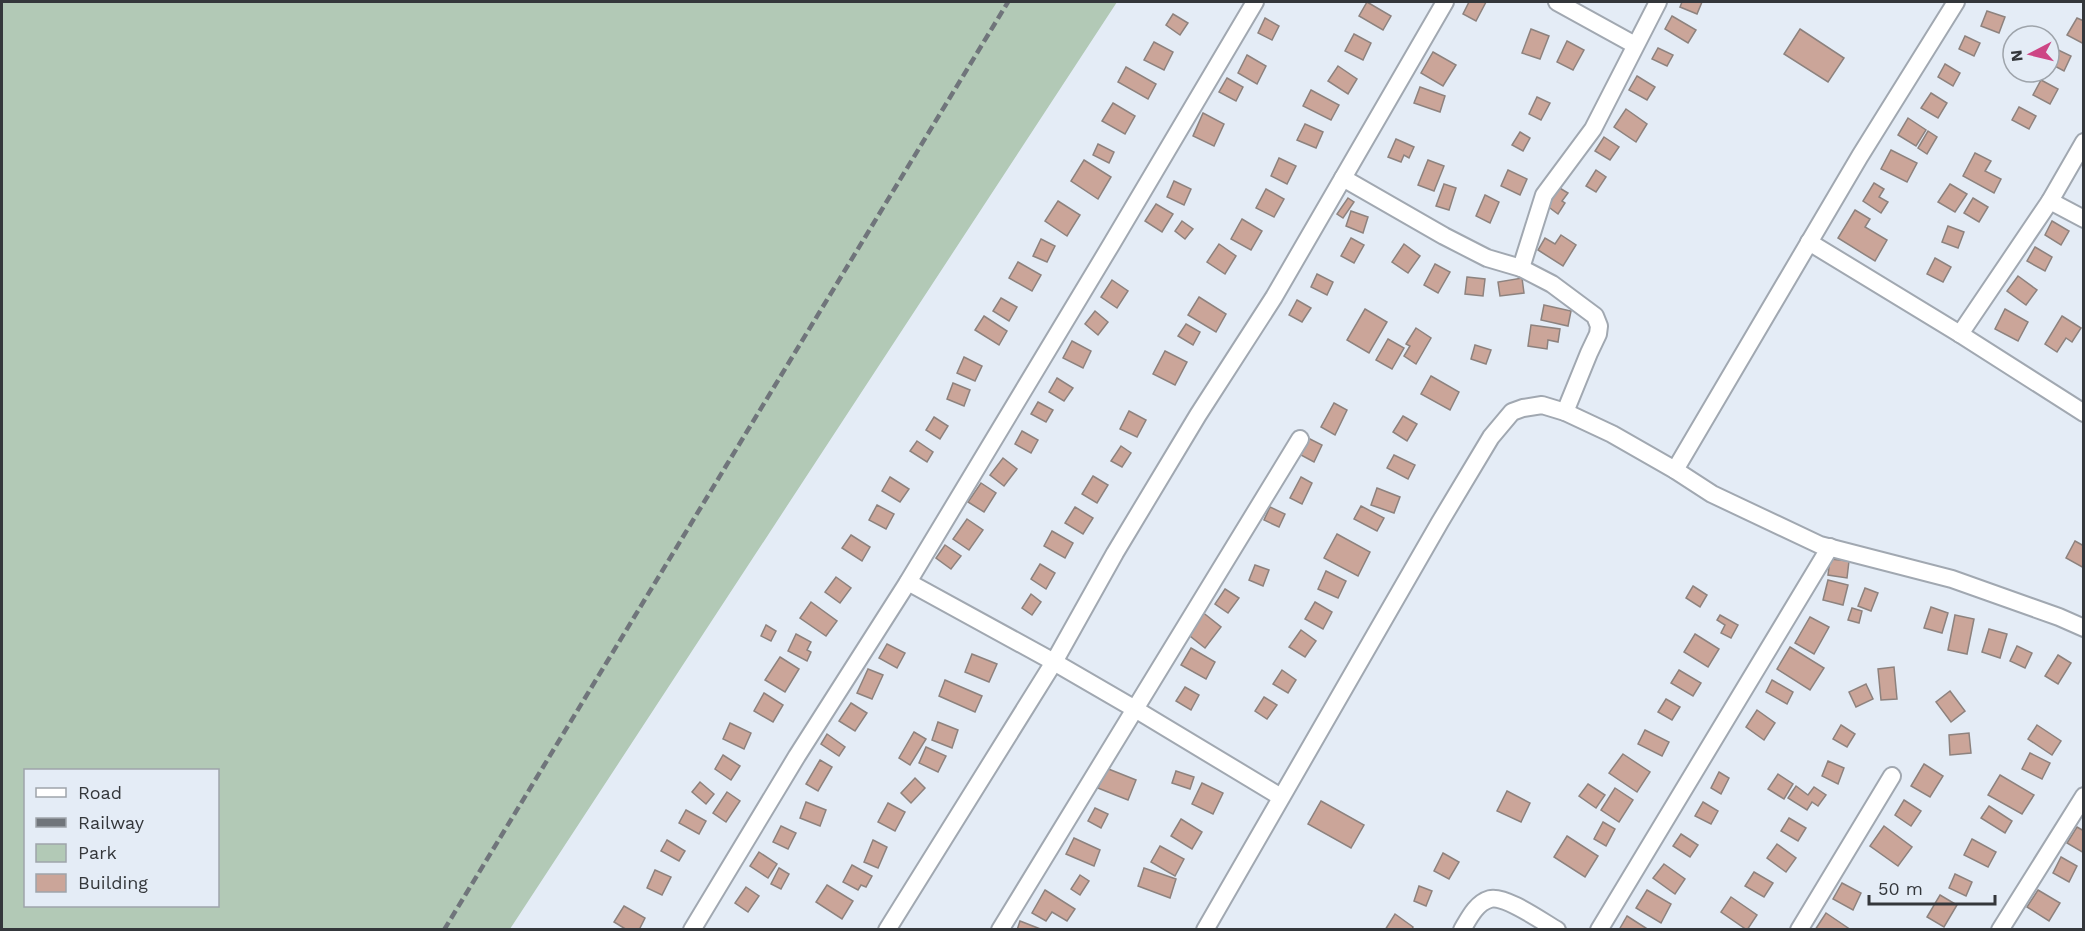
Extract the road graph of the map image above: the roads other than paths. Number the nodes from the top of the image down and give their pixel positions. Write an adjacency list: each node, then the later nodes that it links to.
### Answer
1 (1255, 2): 19 (street)
2 (1445, 2): 8 (street)
3 (1557, 2): 6 (street)
4 (1658, 2): 6 (street)
5 (1956, 2): 11 (street)
6 (1635, 45): 12 (street)
7 (2084, 142): 9 (street)
8 (1344, 178): 12 (street); 21 (street)
9 (2050, 201): 10 (street); 13 (street)
10 (2084, 219)
11 (1809, 242): 13 (street); 17 (street)
12 (1521, 268): 14 (street)
13 (1960, 334): 15 (street)
14 (1565, 412): 17 (street); 25 (street)
15 (2084, 413)
16 (1300, 439): 22 (street)
17 (1675, 470): 18 (street)
18 (1830, 547): 20 (street); 32 (street)
19 (908, 582): 21 (street); 26 (street)
20 (2084, 628)
21 (1054, 662): 22 (street); 27 (street)
22 (1135, 709): 25 (street); 28 (street)
23 (1892, 776): 33 (street)
24 (2084, 796): 34 (street)
25 (1281, 797): 29 (street)
26 (692, 930)
27 (887, 930)
28 (1000, 930)
29 (1205, 930)
30 (1462, 930): 31 (street)
31 (1557, 930)
32 (1599, 930)
33 (1799, 930)
34 (2000, 930)

